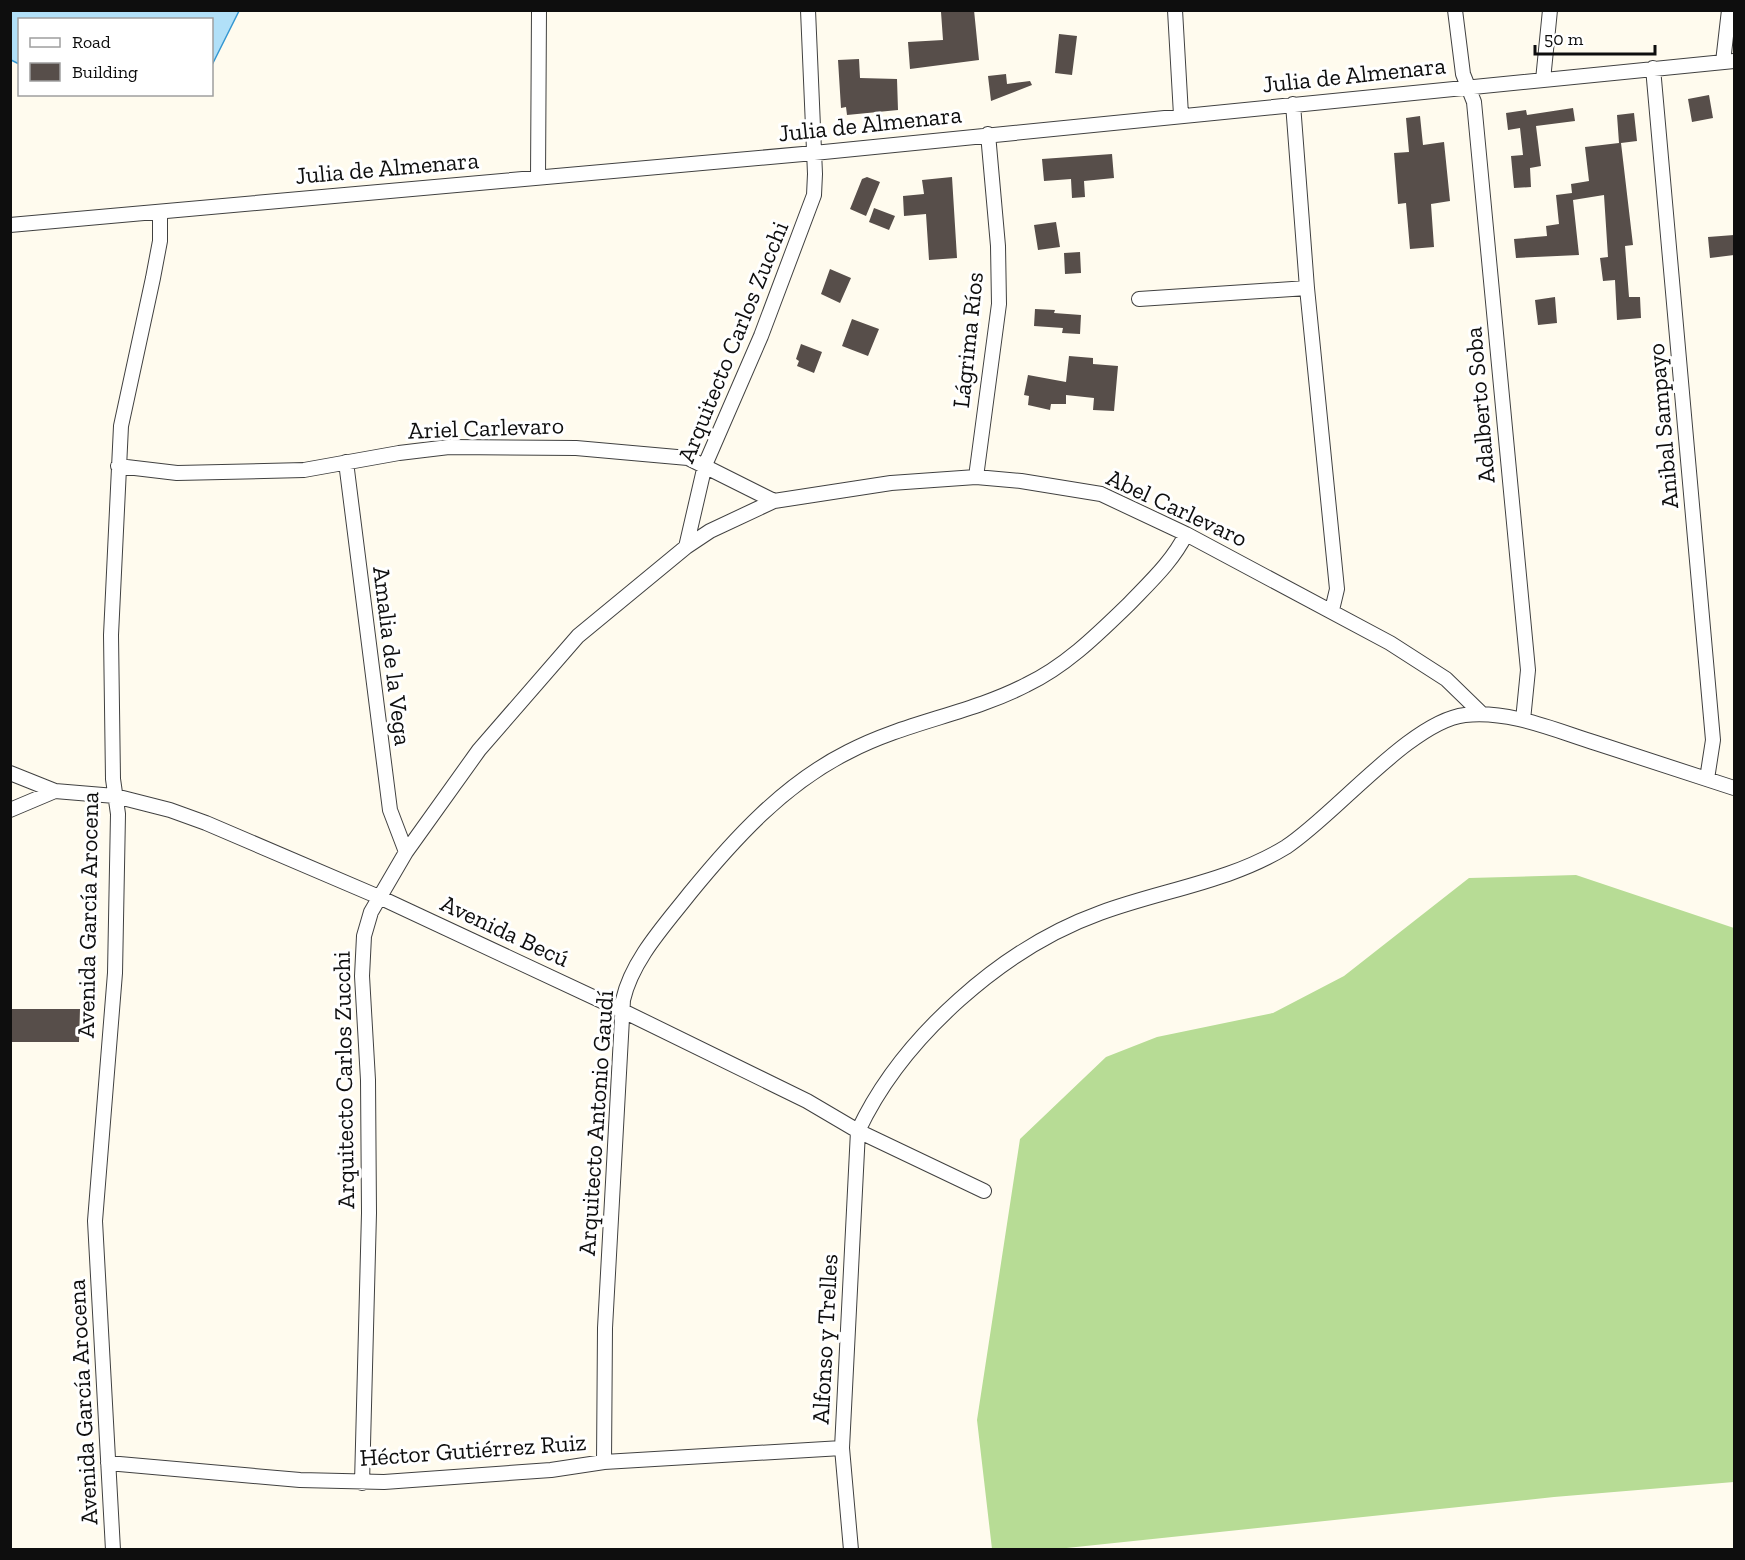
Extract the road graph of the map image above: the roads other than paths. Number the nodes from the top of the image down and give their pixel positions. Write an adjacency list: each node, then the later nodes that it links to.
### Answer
1 (539, 10): 15 (street)
2 (808, 10): 14 (street, Arquitecto Carlos Zucchi)
3 (1175, 10): 12 (street)
4 (1455, 10): 10 (street, Adalberto Soba)
5 (1550, 10): 9 (street)
6 (1729, 10): 7 (street)
7 (1729, 62): 8 (street, Julia de Almenara)
8 (1653, 68): 9 (street, Julia de Almenara); 31 (street, Anibal Sampayo)
9 (1543, 80): 10 (street, Julia de Almenara)
10 (1467, 87): 11 (street, Julia de Almenara); 29 (street, Adalberto Soba)
11 (1293, 104): 12 (street, Julia de Almenara); 18 (street)
12 (1181, 115): 13 (street, Julia de Almenara)
13 (988, 135): 14 (street, Julia de Almenara); 23 (street, Lágrima Ríos)
14 (814, 153): 15 (street, Julia de Almenara); 21 (street, Arquitecto Carlos Zucchi)
15 (538, 178): 16 (street, Julia de Almenara)
16 (160, 213): 17 (street, Julia de Almenara); 22 (street, Avenida García Arocena)
17 (10, 225)
18 (1307, 288): 19 (street); 27 (street)
19 (1139, 299)
20 (346, 462): 21 (street, Ariel Carlevaro); 22 (street, Ariel Carlevaro); 36 (street, Amalia de la Vega)
21 (705, 465): 24 (street, Ariel Carlevaro); 26 (street, Arquitecto Carlos Zucchi)
22 (118, 466): 34 (street, Avenida García Arocena)
23 (976, 477): 24 (street, Abel Carlevaro); 25 (street, Abel Carlevaro)
24 (774, 501): 26 (street, Arquitecto Carlos Zucchi)
25 (1186, 534): 27 (street, Abel Carlevaro); 38 (street, Arquitecto Antonio Gaudí)
26 (686, 547): 36 (street, Arquitecto Carlos Zucchi)
27 (1332, 610): 28 (street, Abel Carlevaro)
28 (1482, 714): 29 (street); 39 (street)
29 (1523, 720): 31 (street)
30 (10, 773): 33 (street, Avenida Becú)
31 (1707, 779): 32 (street)
32 (1734, 788)
33 (55, 791): 34 (street, Avenida Becú); 35 (street, Avenida Becú)
34 (115, 796): 37 (street, Avenida Becú); 43 (street, Avenida García Arocena)
35 (10, 810)
36 (406, 852): 37 (street, Arquitecto Carlos Zucchi)
37 (379, 897): 38 (street, Avenida Becú); 44 (street, Arquitecto Carlos Zucchi)
38 (623, 1011): 39 (street, Avenida Becú); 42 (street, Arquitecto Antonio Gaudí)
39 (858, 1131): 40 (street, Avenida Becú); 41 (street, Alfonso y Trelles)
40 (984, 1191)
41 (842, 1448): 42 (street, Héctor Gutiérrez Ruiz); 46 (street, Alfonso y Trelles)
42 (604, 1462): 44 (street, Héctor Gutiérrez Ruiz)
43 (108, 1463): 44 (street, Héctor Gutiérrez Ruiz); 45 (street, Avenida García Arocena)
44 (362, 1483)
45 (113, 1550)
46 (851, 1550)

